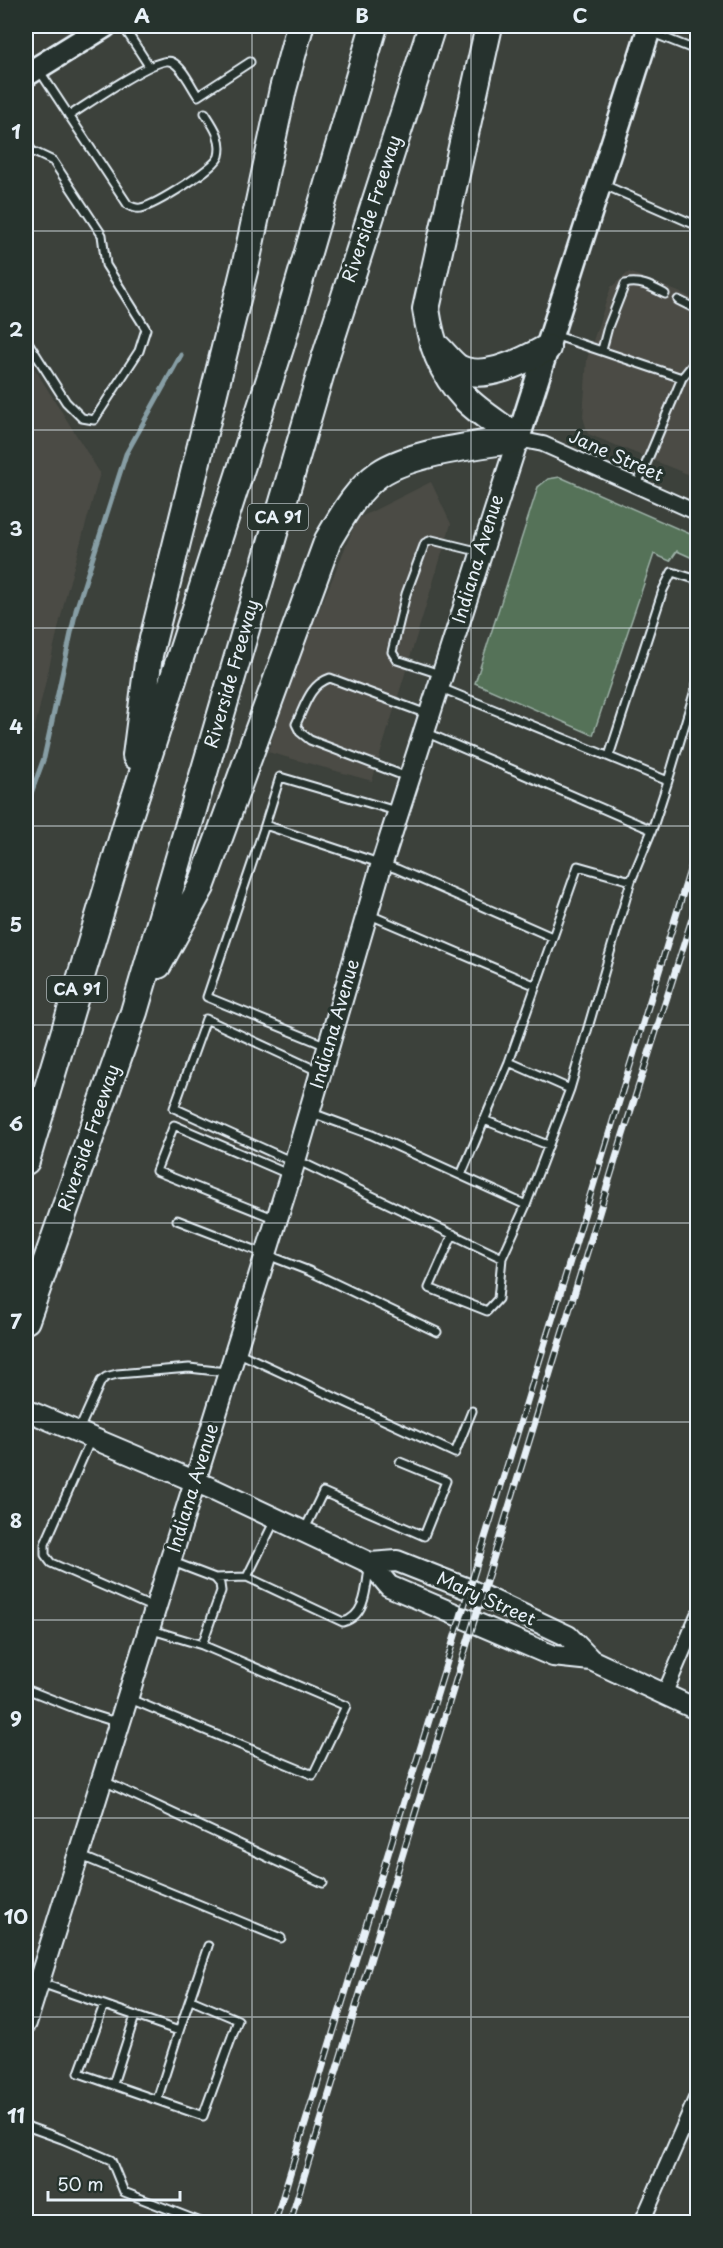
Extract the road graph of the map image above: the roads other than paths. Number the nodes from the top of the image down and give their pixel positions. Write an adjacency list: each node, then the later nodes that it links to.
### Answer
1 (123, 26): 11 (lane)
2 (288, 26): 13 (highway)
3 (300, 26): 13 (highway)
4 (374, 26): 40 (highway, CA 91)
5 (432, 26): 48 (highway, Riverside Freeway / CA 91)
6 (489, 26): 23 (highway)
7 (101, 27): 12 (main road)
8 (649, 28): 9 (lane); 17 (main road, Indiana Avenue)
9 (698, 51)
10 (250, 62): 11 (lane)
11 (149, 66): 15 (lane)
12 (32, 71): 15 (lane)
13 (283, 89): 40 (highway)
14 (206, 113): 15 (lane)
15 (69, 116)
16 (26, 141): 22 (lane)
17 (600, 183): 18 (lane); 24 (main road, Indiana Avenue)
18 (698, 226)
19 (665, 294): 25 (lane)
20 (678, 300): 21 (lane)
21 (698, 310)
22 (26, 339)
23 (430, 340): 24 (highway); 28 (highway)
24 (549, 341): 25 (lane); 28 (main road, Indiana Avenue)
25 (602, 350): 27 (lane)
26 (698, 364): 27 (lane)
27 (682, 378): 29 (lane)
28 (518, 439): 29 (street, Jane Street); 31 (main road, Indiana Avenue); 48 (highway)
29 (637, 485): 30 (street, Jane Street)
30 (698, 513)
31 (481, 552): 34 (main road, Indiana Avenue); 34 (lane)
32 (698, 580): 36 (lane)
33 (698, 680): 38 (lane)
34 (440, 681): 35 (main road, Indiana Avenue); 36 (lane)
35 (427, 724): 37 (main road, Indiana Avenue); 37 (lane); 42 (lane)
36 (609, 756): 38 (lane)
37 (409, 778): 39 (main road, Indiana Avenue)
38 (668, 781): 42 (lane)
39 (399, 812): 41 (lane); 43 (main road, Indiana Avenue)
40 (129, 816): 56 (highway, CA 91)
41 (265, 825): 43 (lane); 49 (lane)
42 (652, 830): 44 (lane)
43 (382, 863): 45 (main road, Indiana Avenue); 46 (lane)
44 (631, 881): 46 (lane); 52 (lane)
45 (368, 914): 47 (lane); 49 (main road, Indiana Avenue)
46 (552, 937): 47 (lane)
47 (534, 985): 50 (lane)
48 (134, 1011): 65 (highway, Riverside Freeway / CA 91)
49 (328, 1046): 51 (main road, Indiana Avenue)
50 (509, 1062): 52 (lane); 54 (lane)
51 (316, 1070): 53 (main road, Indiana Avenue); 57 (lane)
52 (570, 1089): 55 (lane)
53 (309, 1113): 57 (main road, Indiana Avenue); 58 (lane)
54 (484, 1120): 55 (lane); 58 (lane)
55 (548, 1146): 59 (lane)
56 (26, 1161)
57 (290, 1165): 60 (main road, Indiana Avenue); 60 (lane); 62 (lane)
58 (461, 1175): 59 (lane)
59 (526, 1204): 64 (lane)
60 (276, 1219): 63 (main road, Indiana Avenue)
61 (177, 1220): 63 (lane)
62 (453, 1234): 64 (lane); 64 (lane)
63 (265, 1254): 66 (lane); 67 (main road, Indiana Avenue)
64 (502, 1258)
65 (26, 1320)
66 (437, 1332)
67 (235, 1351): 68 (main road, Indiana Avenue); 70 (lane)
68 (229, 1373): 71 (lane); 73 (main road, Indiana Avenue)
69 (26, 1410): 71 (main road, Mary Street)
70 (472, 1411)
71 (85, 1435): 73 (main road, Mary Street); 80 (lane)
72 (400, 1462): 75 (lane)
73 (204, 1485): 74 (main road, Mary Street); 76 (main road, Indiana Avenue)
74 (275, 1518): 75 (main road, Mary Street); 78 (lane)
75 (304, 1531): 77 (main road, Mary Street)
76 (171, 1562): 79 (lane); 80 (main road, Indiana Avenue)
77 (370, 1563): 78 (lane); 84 (main road, Mary Street); 84 (main road, Mary Street)
78 (247, 1577): 79 (lane)
79 (215, 1578): 83 (lane)
80 (156, 1609): 82 (main road, Indiana Avenue)
81 (698, 1615): 86 (street)
82 (150, 1629): 83 (lane); 87 (main road, Indiana Avenue)
83 (202, 1645): 87 (lane)
84 (591, 1660): 86 (main road, Mary Street)
85 (26, 1689): 89 (lane)
86 (664, 1695): 88 (main road, Mary Street)
87 (128, 1698): 89 (main road, Indiana Avenue)
88 (698, 1710)
89 (120, 1723): 90 (main road, Indiana Avenue)
90 (102, 1779): 91 (main road, Indiana Avenue); 92 (lane)
91 (78, 1856): 93 (lane); 95 (main road, Indiana Avenue)
92 (323, 1883)
93 (281, 1938)
94 (208, 1946): 96 (lane)
95 (38, 1982): 97 (lane); 99 (main road, Indiana Avenue)
96 (191, 2000): 100 (lane); 103 (lane)
97 (104, 2005): 98 (lane); 101 (lane)
98 (135, 2016): 100 (lane); 101 (lane)
99 (26, 2023)
100 (179, 2031): 103 (lane)
101 (113, 2084): 103 (lane)
102 (698, 2094): 106 (street)
103 (157, 2100)
104 (26, 2126): 105 (lane)
105 (201, 2223)
106 (642, 2223)

